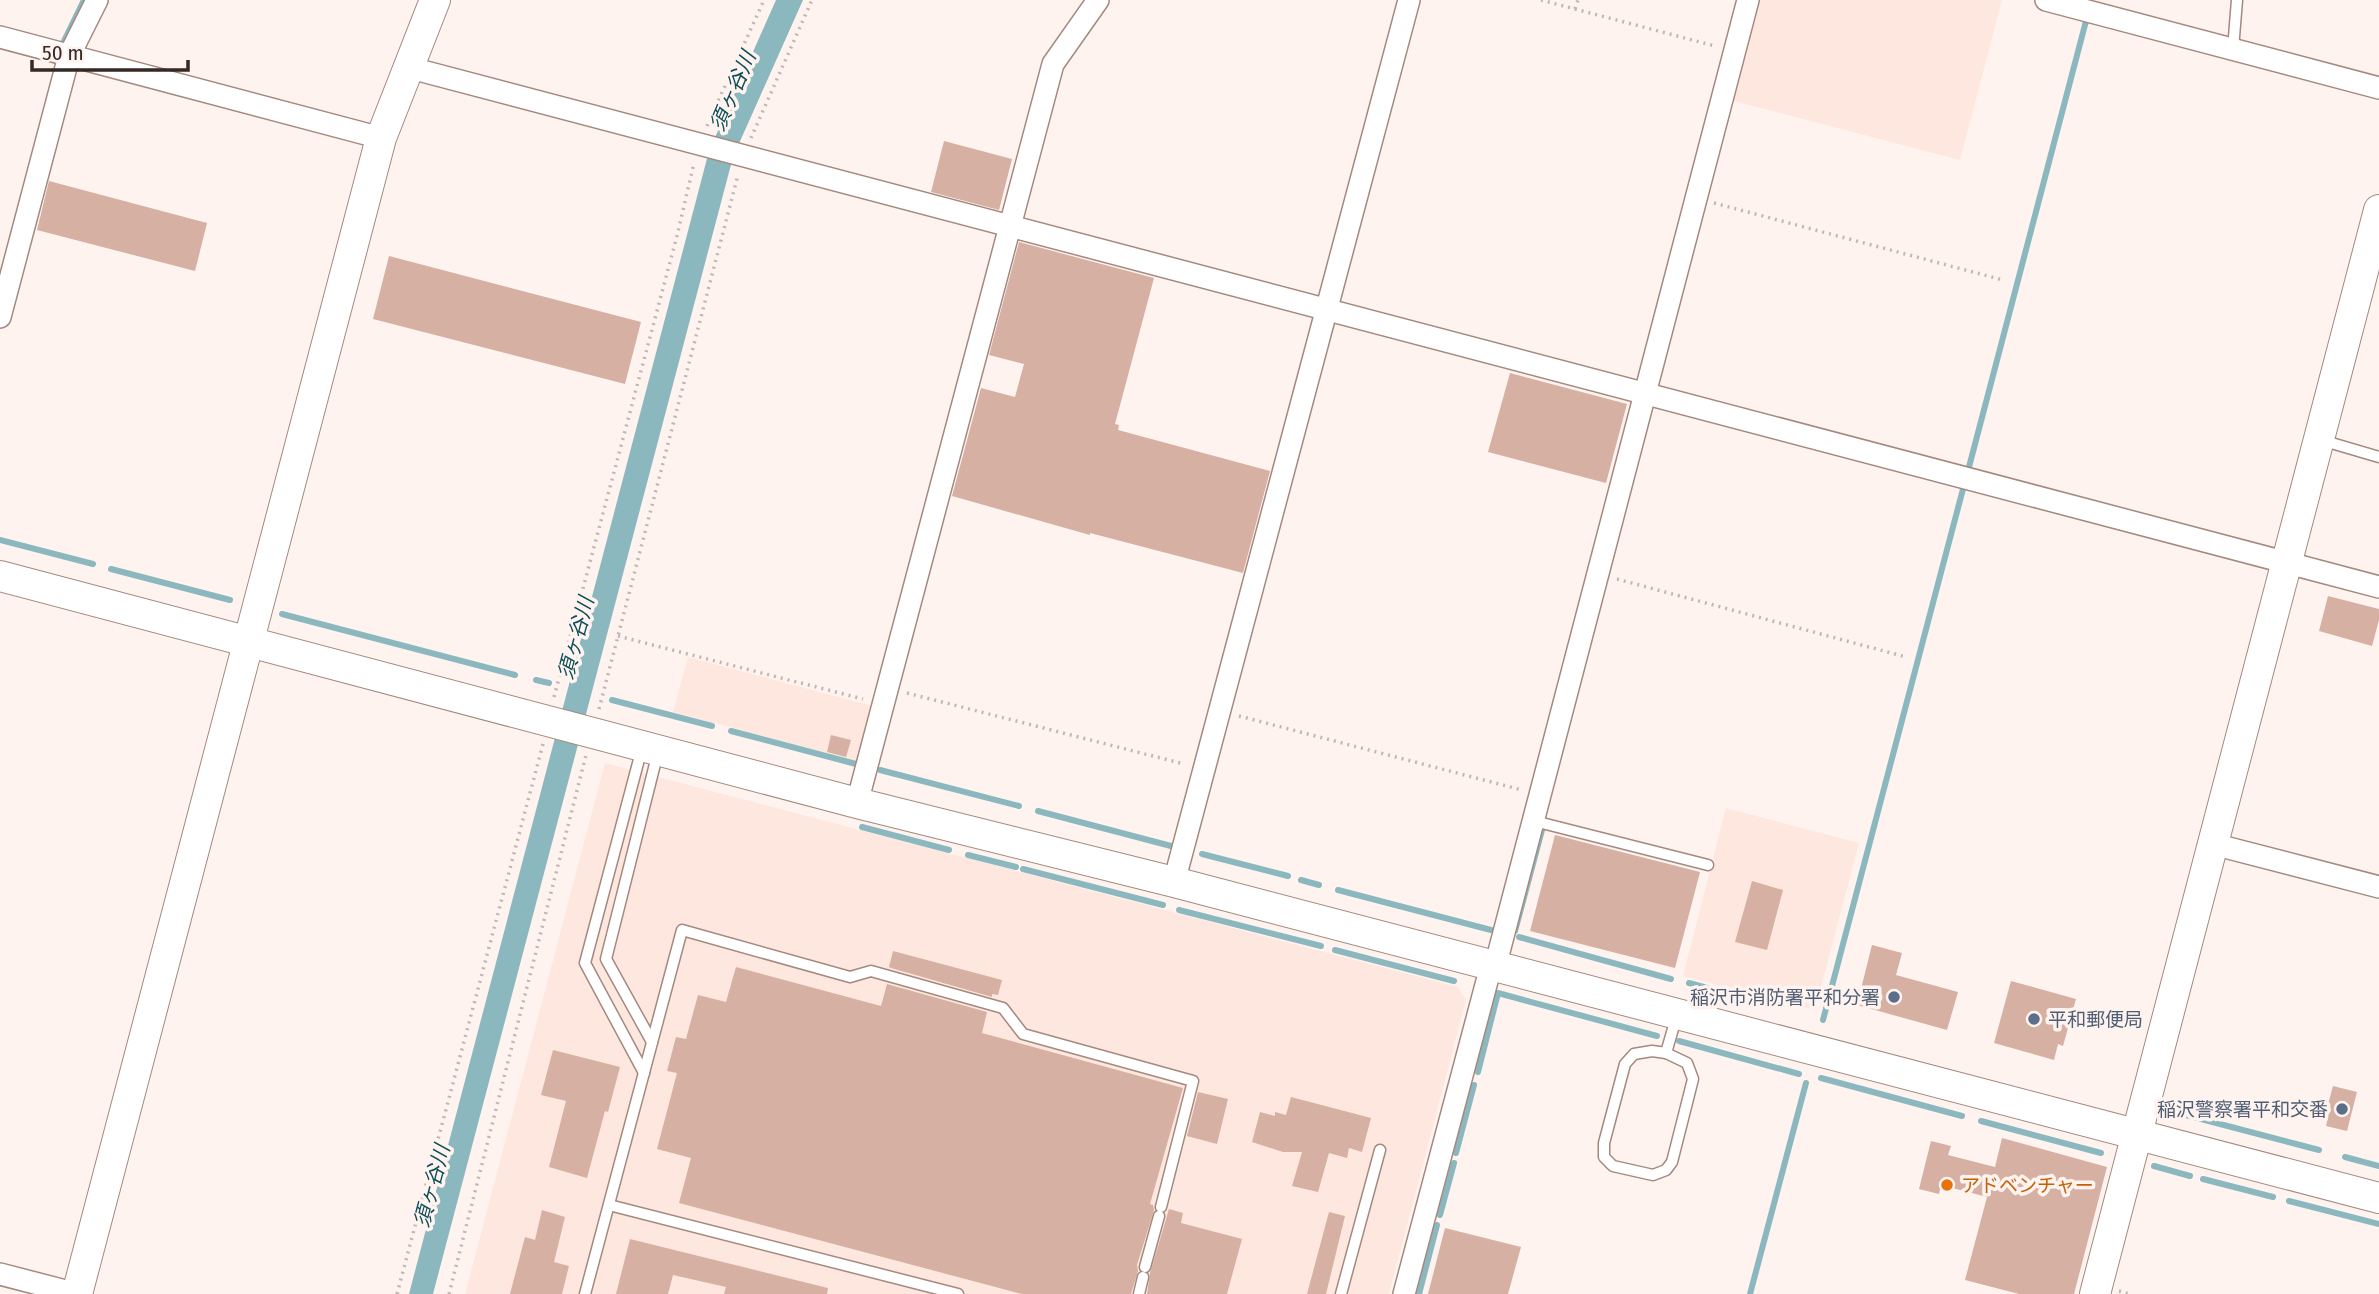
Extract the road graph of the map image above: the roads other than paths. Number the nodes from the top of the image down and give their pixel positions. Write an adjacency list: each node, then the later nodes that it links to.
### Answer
1 (97, 0): 11 (street)
2 (435, 0): 12 (street)
3 (1098, 0): 16 (street)
4 (1409, 0): 18 (street)
5 (1748, 0): 20 (street)
6 (2046, 0): 8 (street)
7 (2238, 0): 10 (lane)
8 (2086, 5): 10 (street)
9 (0, 37): 11 (street)
10 (2233, 49): 13 (street)
11 (69, 56): 14 (street); 19 (street)
12 (407, 67): 14 (street); 16 (street)
13 (2379, 88)
14 (381, 138): 26 (street)
15 (2379, 210): 17 (street)
16 (1010, 226): 18 (street); 28 (street)
17 (2371, 275): 21 (street)
18 (1327, 310): 20 (street); 32 (street)
19 (0, 317)
20 (1646, 394): 23 (street); 29 (street)
21 (2319, 439): 22 (lane); 23 (street)
22 (2379, 457)
23 (2287, 563): 25 (street); 30 (street)
24 (0, 576): 26 (street)
25 (2379, 587)
26 (248, 641): 27 (street); 45 (street)
27 (650, 747): 28 (street); 36 (lane); 38 (lane)
28 (857, 803): 32 (street)
29 (1534, 821): 31 (lane); 34 (street)
30 (2213, 844): 33 (street); 39 (street)
31 (1708, 865)
32 (1174, 882): 34 (street)
33 (2379, 887)
34 (1493, 967): 35 (street); 50 (street)
35 (1677, 1014): 37 (lane); 39 (street)
36 (652, 1042): 38 (lane); 48 (lane)
37 (1666, 1053): 37 (lane)
38 (644, 1073): 42 (lane)
39 (2137, 1134): 41 (street); 51 (street)
40 (1380, 1150): 49 (lane)
41 (2379, 1198)
42 (609, 1205): 44 (lane); 46 (lane)
43 (0, 1274): 45 (street)
44 (921, 1289): 47 (lane)
45 (77, 1294)
46 (585, 1294)
47 (958, 1294)
48 (1139, 1294)
49 (1341, 1294)
50 (1404, 1294)
51 (2095, 1294)

